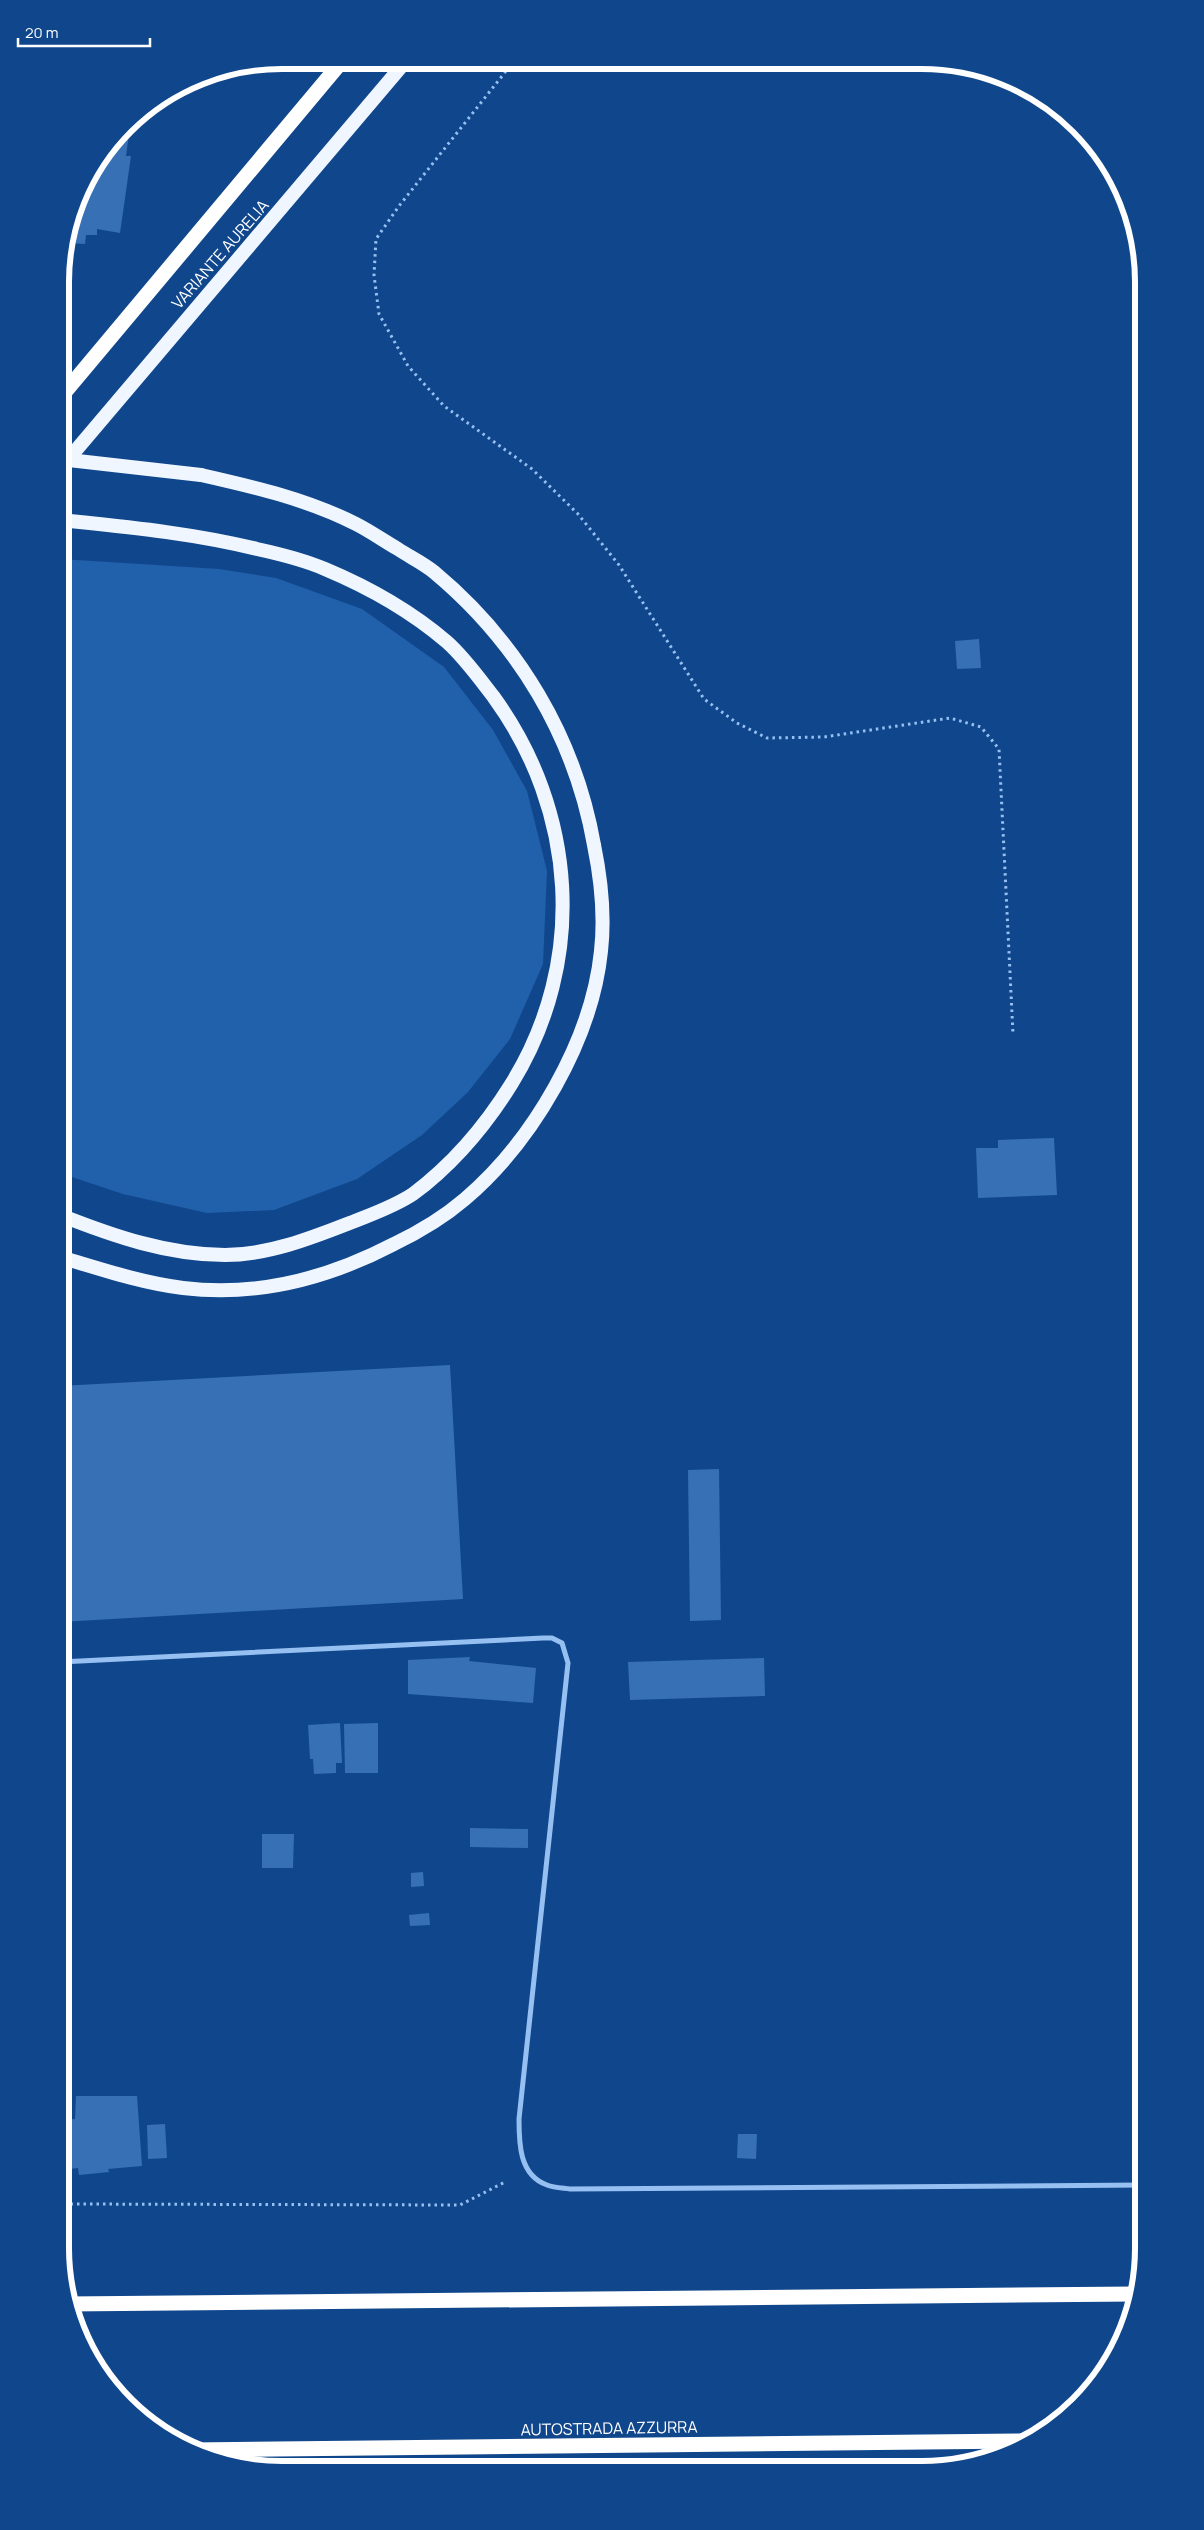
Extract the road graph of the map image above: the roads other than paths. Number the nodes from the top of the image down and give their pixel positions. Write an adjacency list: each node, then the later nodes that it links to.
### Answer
1 (335, 69): 3 (highway)
2 (399, 69): 4 (highway, VARIANTE AURELIA)
3 (69, 387)
4 (69, 457)
5 (69, 460): 8 (highway, bridge)
6 (69, 521): 7 (highway)
7 (69, 1219)
8 (69, 1260)
9 (69, 1662): 10 (street)
10 (1135, 2185)
11 (1130, 2294): 12 (highway)
12 (76, 2304)
13 (1012, 2441): 14 (highway, AUTOSTRADA AZZURRA)
14 (212, 2450)

